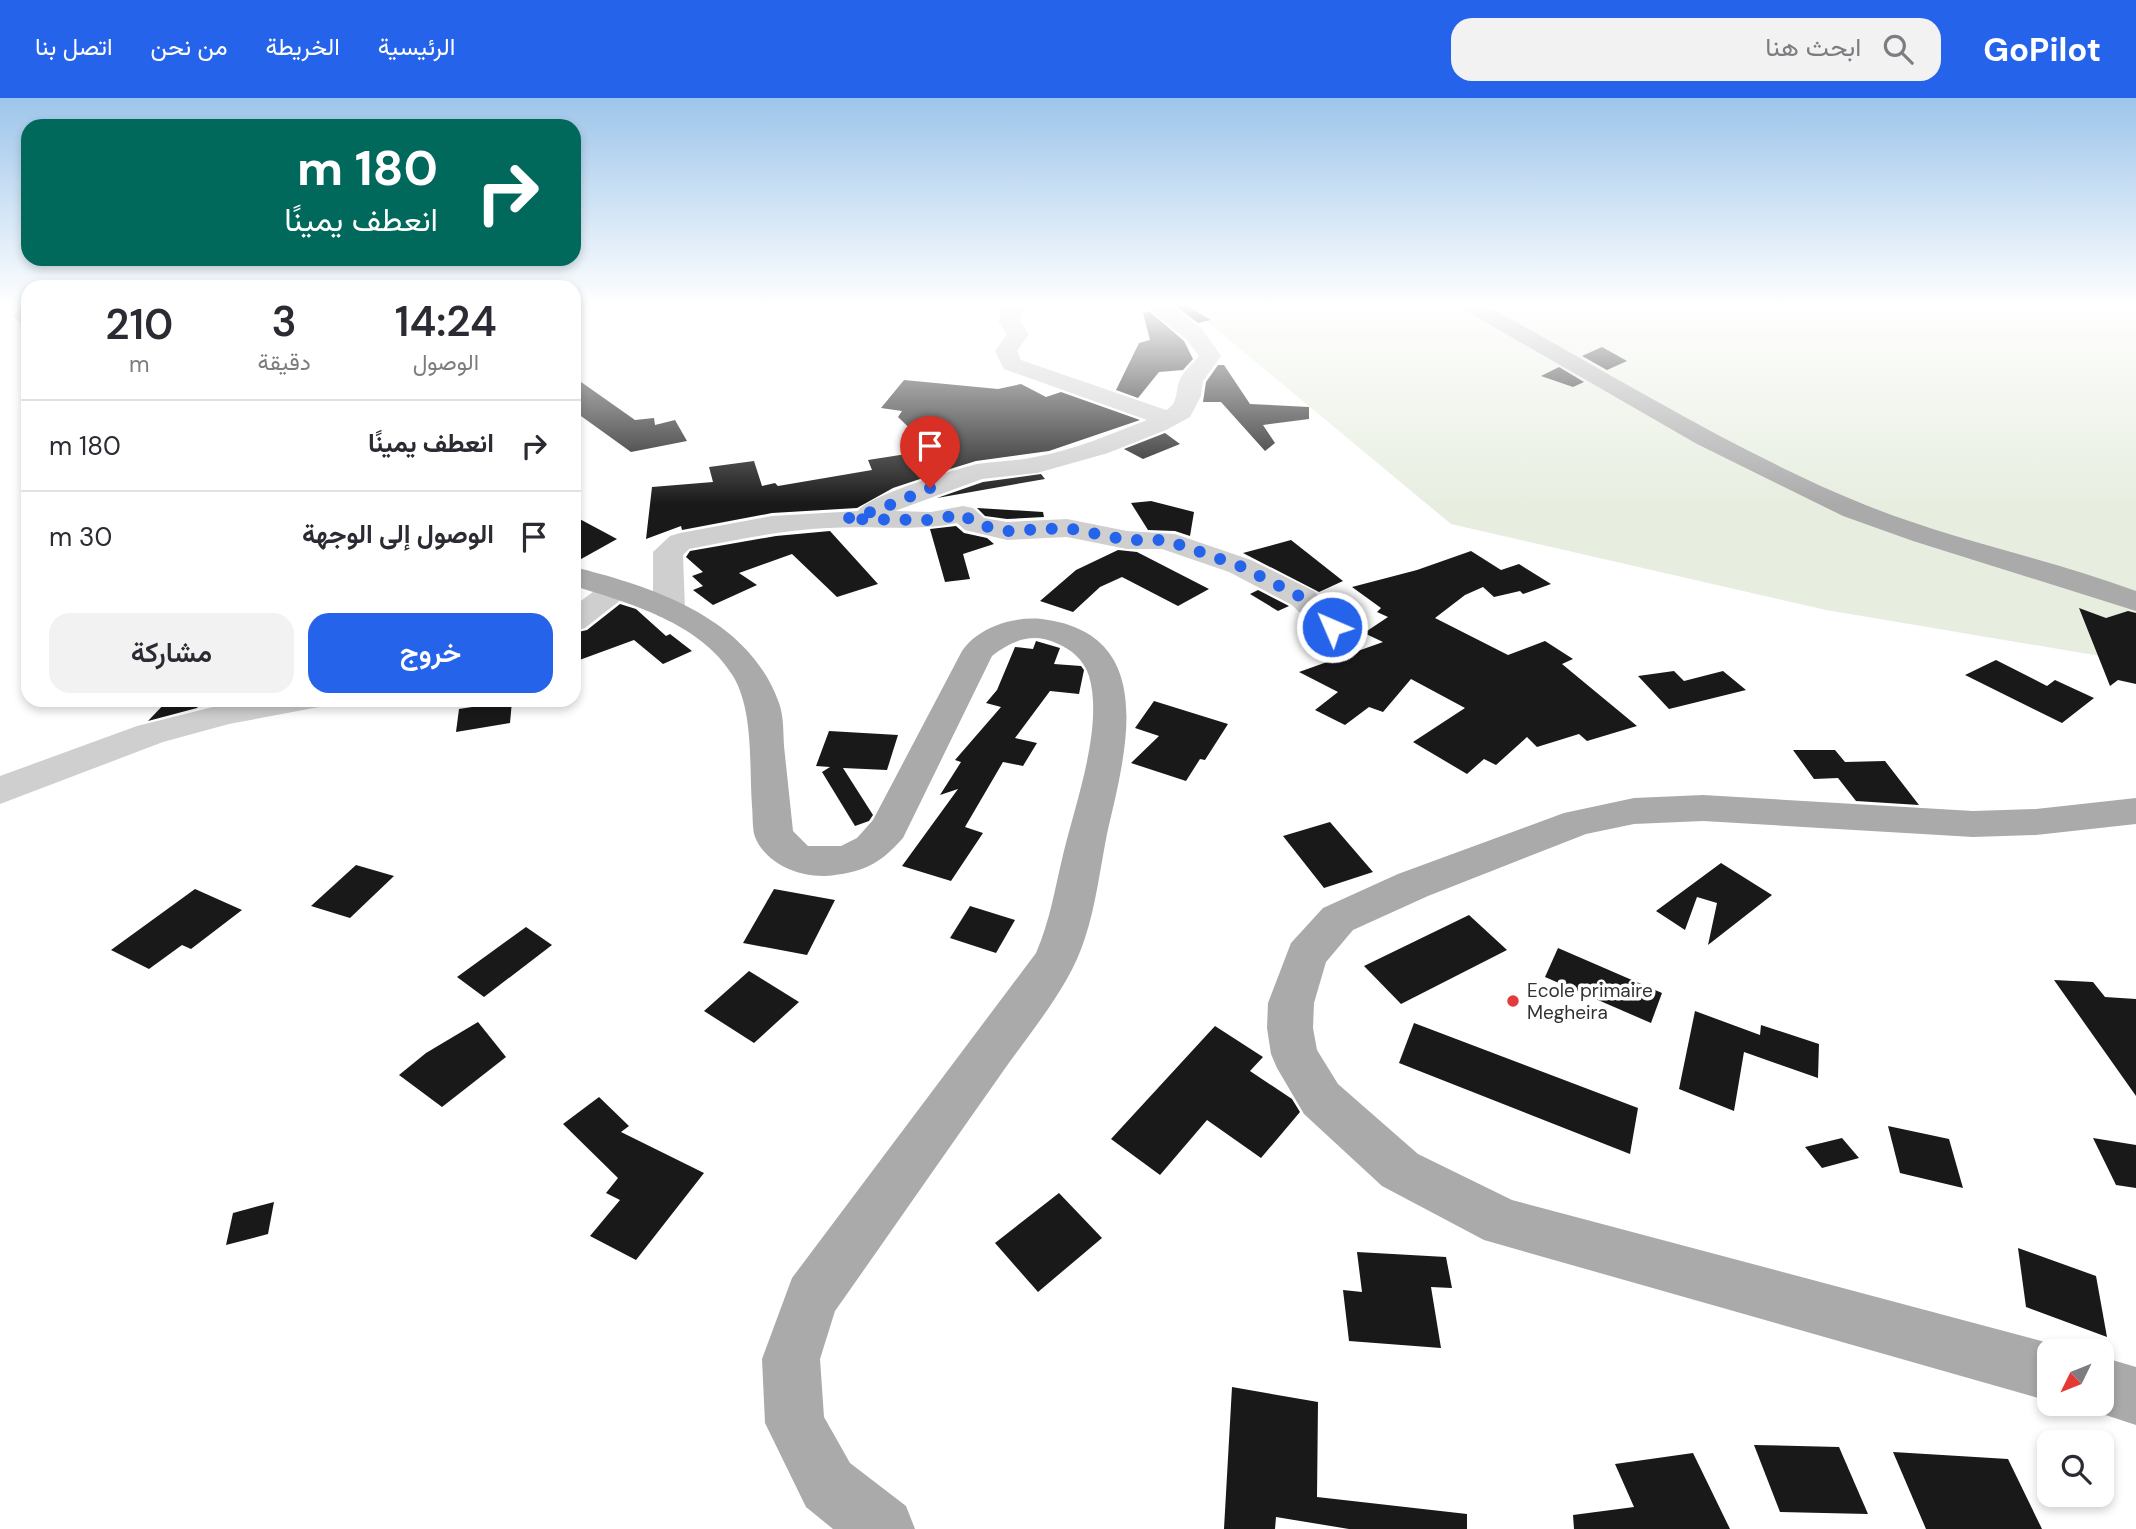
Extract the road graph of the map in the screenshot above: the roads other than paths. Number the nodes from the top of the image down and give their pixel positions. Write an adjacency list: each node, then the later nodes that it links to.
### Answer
1 (1031, 371): 4 (street)
2 (1198, 371): 4 (street)
3 (1588, 371): 8 (main road)
4 (1167, 419): 5 (street)
5 (845, 519): 9 (street); 11 (street)
6 (581, 578): 7 (main road)
7 (616, 589): 9 (main road); 10 (street)
8 (2136, 602)
9 (669, 609): 18 (main road)
10 (581, 616)
11 (1332, 627)
12 (260, 707): 13 (street)
13 (0, 791)
14 (2136, 811): 15 (main road)
15 (2037, 1369)
16 (2114, 1390): 17 (main road)
17 (2136, 1396)
18 (883, 1529)

